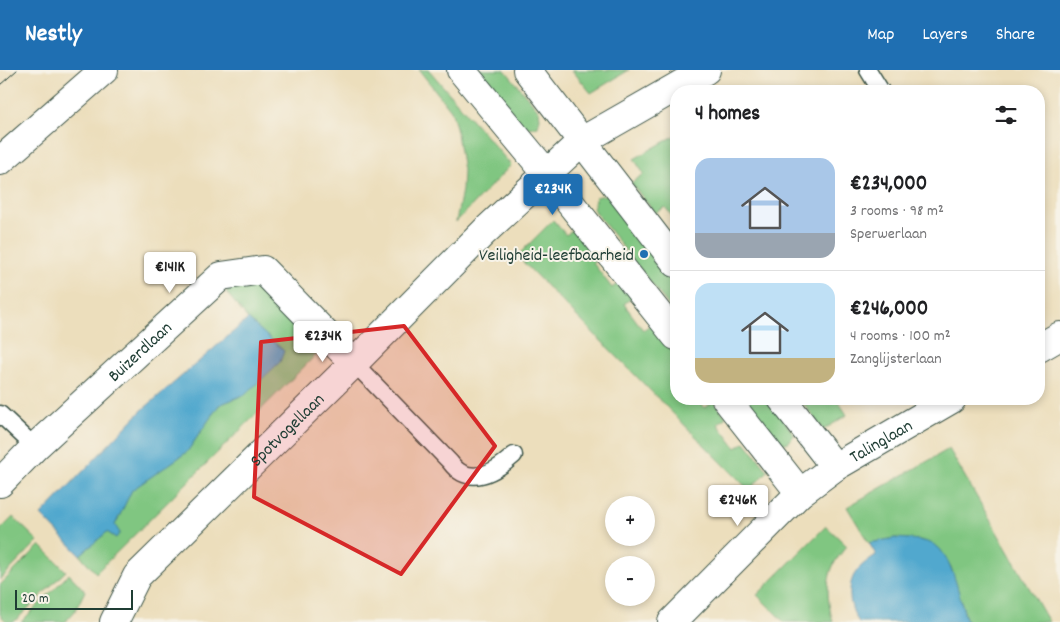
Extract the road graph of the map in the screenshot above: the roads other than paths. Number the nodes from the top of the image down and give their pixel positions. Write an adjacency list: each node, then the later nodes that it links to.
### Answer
1 (104, 70): 10 (street)
2 (462, 70): 11 (street)
3 (527, 70): 9 (street)
4 (706, 70): 6 (street, Spotvogellaan)
5 (868, 70): 7 (lane)
6 (680, 85)
7 (877, 85)
8 (670, 91): 9 (street, Spotvogellaan)
9 (582, 141): 11 (street, Spotvogellaan); 12 (street)
10 (0, 161)
11 (547, 174): 13 (street); 16 (street, Spotvogellaan)
12 (670, 255)
13 (670, 328)
14 (1060, 336): 15 (street)
15 (1045, 345)
16 (354, 363): 21 (street, Buizerdlaan); 22 (lane); 26 (street, Spotvogellaan)
17 (731, 405): 25 (street)
18 (787, 405): 23 (street)
19 (942, 405): 23 (street, Talinglaan)
20 (0, 414): 21 (lane)
21 (35, 448): 24 (street, Buizerdlaan)
22 (514, 456)
23 (834, 467): 25 (street, Talinglaan)
24 (0, 483)
25 (800, 493): 27 (street, Talinglaan)
26 (114, 622)
27 (672, 622)

